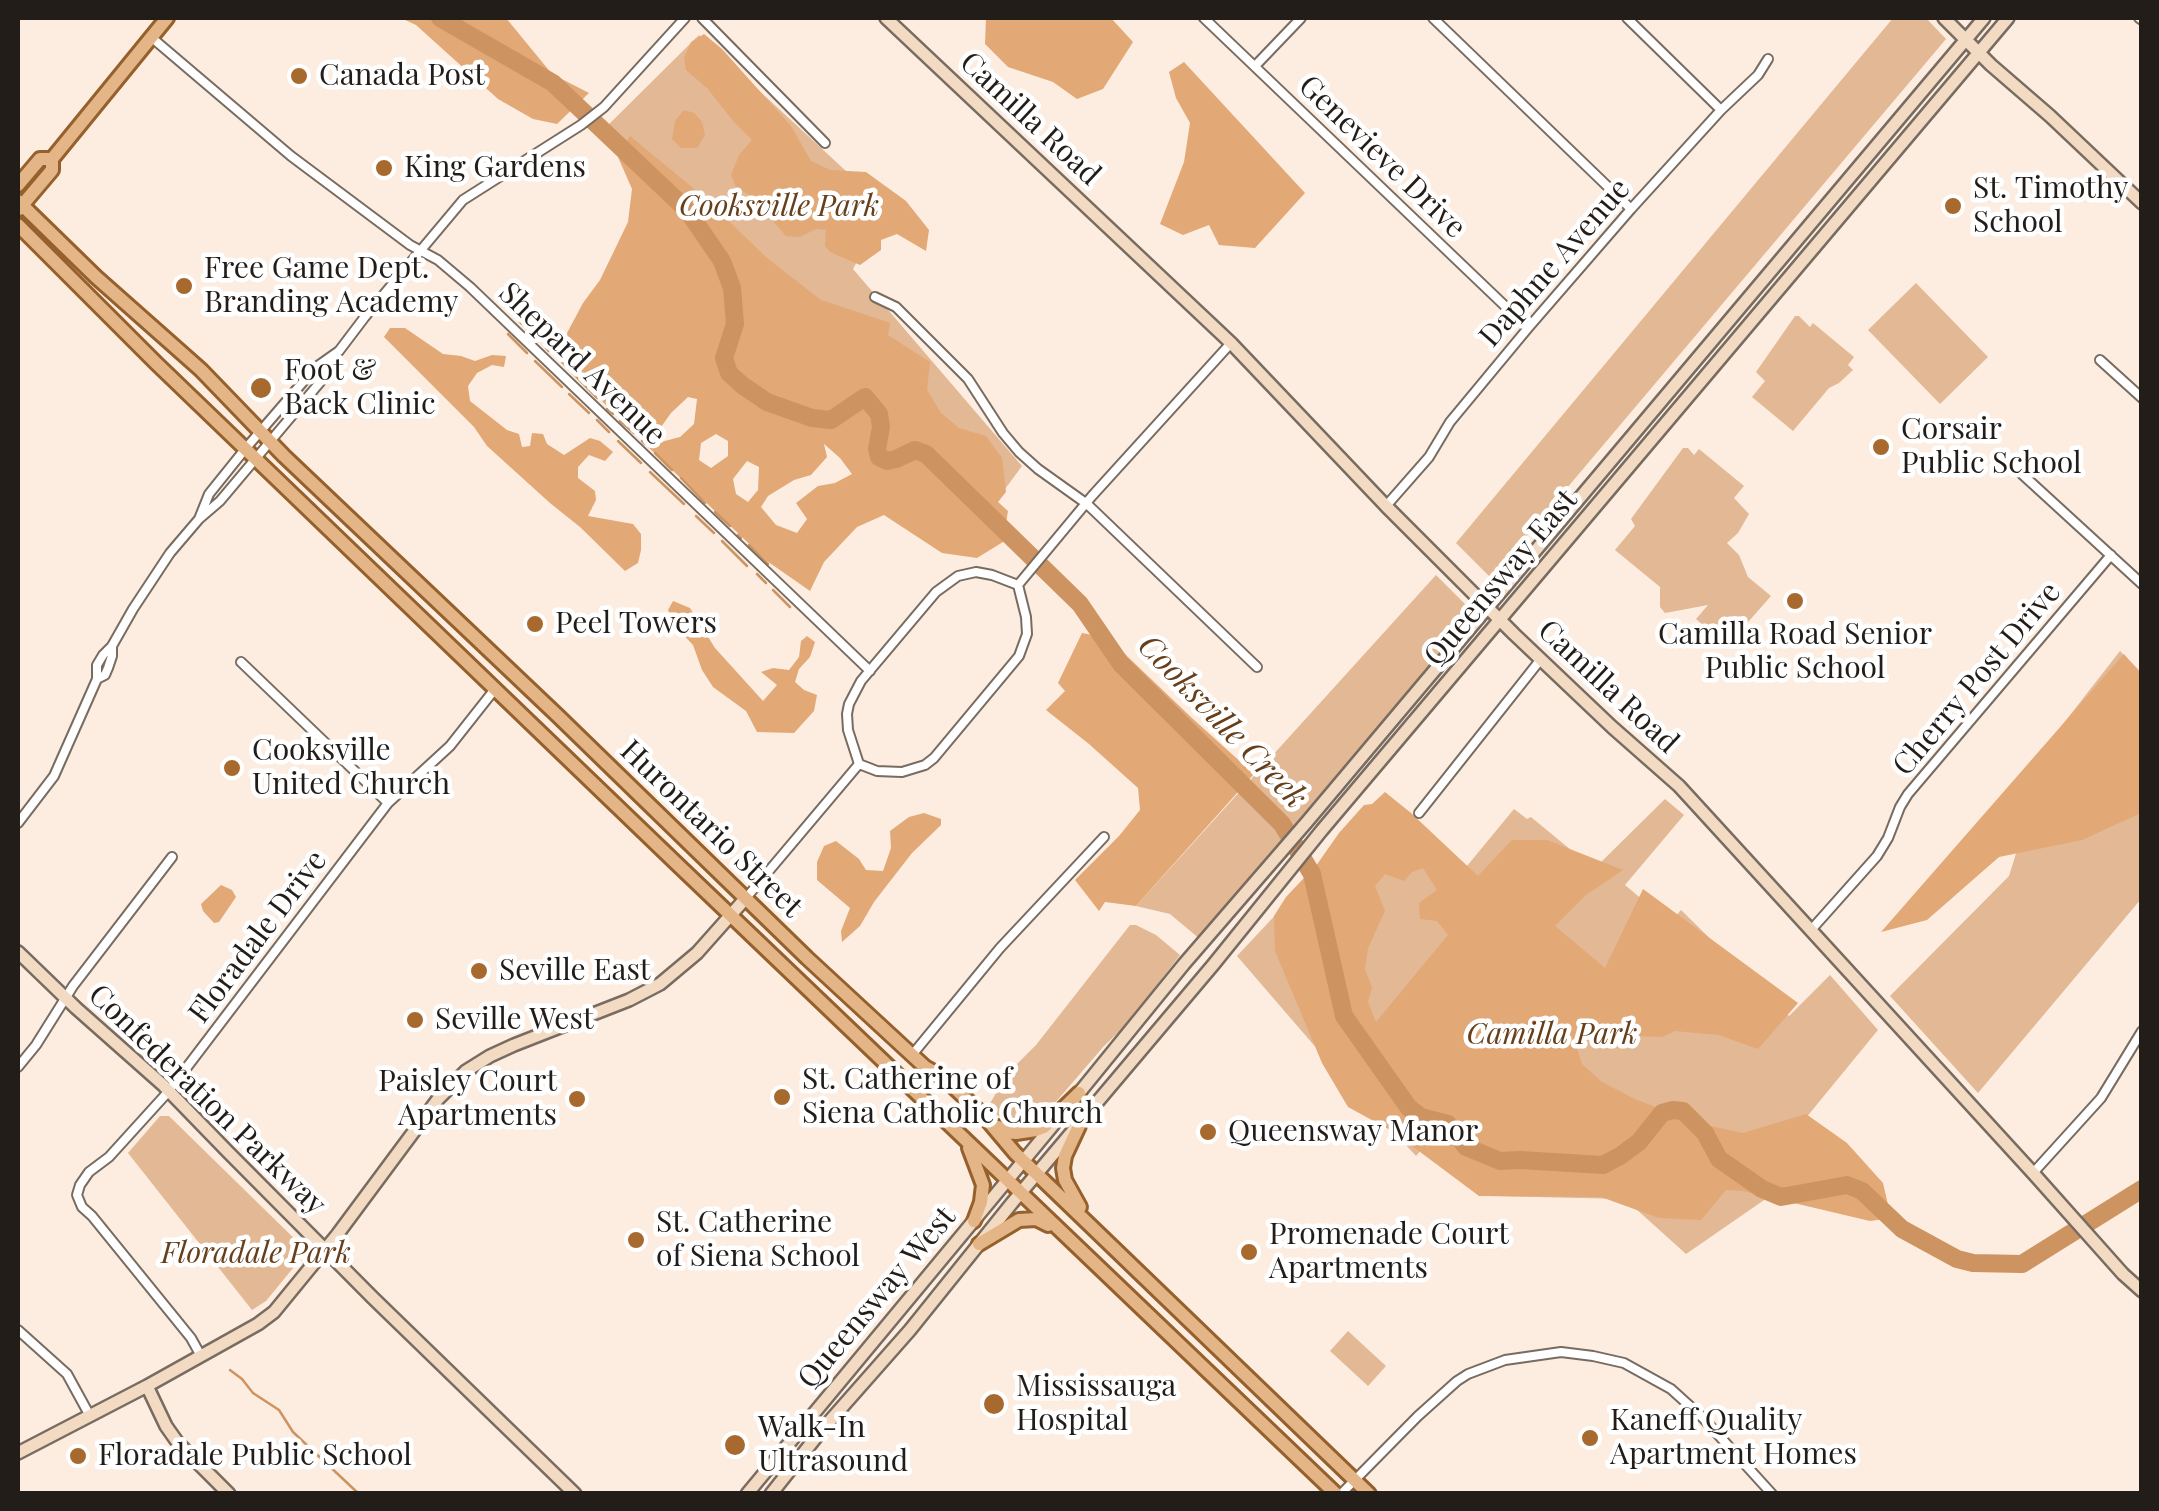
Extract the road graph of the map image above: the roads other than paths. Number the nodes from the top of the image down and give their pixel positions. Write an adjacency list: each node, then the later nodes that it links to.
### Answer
1 (167, 18): 12 (main road)
2 (685, 18): 25 (street)
3 (702, 18): 18 (street)
4 (886, 18): 28 (street, Camilla Road)
5 (1204, 18): 16 (street, Genevieve Drive)
6 (1302, 18): 16 (street)
7 (1432, 18): 23 (street)
8 (1629, 18): 17 (street)
9 (1944, 18): 13 (street)
10 (1984, 18): 13 (street, Queensway East)
11 (2008, 18): 14 (street, Queensway East)
12 (152, 36): 19 (main road); 25 (street, Shepard Avenue)
13 (1966, 40): 14 (street); 41 (street, Queensway East)
14 (1978, 52): 21 (street); 42 (street, Queensway East)
15 (1768, 59): 17 (street, Daphne Avenue)
16 (1255, 66): 27 (street, Genevieve Drive)
17 (1722, 110): 23 (street, Daphne Avenue)
18 (825, 142)
19 (52, 160): 20 (main road); 22 (main road)
20 (18, 185)
21 (2142, 203)
22 (19, 206): 32 (main road, Hurontario Street)
23 (1631, 209): 27 (street, Daphne Avenue)
24 (18, 225): 33 (main road, Hurontario Street)
25 (420, 250): 29 (street); 46 (street, Shepard Avenue)
26 (875, 297): 35 (street)
27 (1528, 328): 36 (street, Daphne Avenue)
28 (1231, 343): 35 (street); 36 (street, Camilla Road)
29 (334, 357): 32 (street); 32 (street)
30 (2100, 360): 31 (street)
31 (2142, 398)
32 (265, 436): 33 (street); 33 (street); 54 (main road, Hurontario Street)
33 (251, 453): 37 (street); 37 (street); 47 (main road, Hurontario Street)
34 (2011, 464): 38 (street)
35 (1087, 504): 39 (street); 45 (street)
36 (1386, 506): 41 (street, Camilla Road)
37 (199, 519): 51 (street)
38 (2111, 555): 40 (street); 56 (street, Cherry Post Drive)
39 (1021, 582): 46 (street); 48 (street)
40 (2142, 584)
41 (1487, 606): 42 (street, Camilla Road); 63 (street, Queensway East)
42 (1500, 619): 43 (street, Camilla Road); 65 (street, Queensway East)
43 (1541, 659): 50 (street); 56 (street, Camilla Road)
44 (241, 662): 49 (street)
45 (1258, 668)
46 (870, 671): 48 (street)
47 (496, 689): 49 (street, Floradale Drive); 55 (main road, Hurontario Street)
48 (859, 764): 54 (street)
49 (388, 803): 62 (street, Floradale Drive)
50 (1419, 812)
51 (18, 823)
52 (1104, 837): 60 (street)
53 (172, 857): 58 (street)
54 (745, 899): 55 (street); 60 (main road, Hurontario Street)
55 (730, 915): 66 (main road, Hurontario Street); 76 (street)
56 (1811, 930): 68 (street, Camilla Road)
57 (18, 952): 58 (street, Confederation Parkway)
58 (65, 998): 61 (street); 62 (street, Confederation Parkway)
59 (2142, 1030): 68 (street)
60 (912, 1054): 64 (main road, Hurontario Street)
61 (18, 1066)
62 (168, 1092): 76 (street, Confederation Parkway); 79 (street, Floradale Drive)
63 (1079, 1093): 64 (main road); 67 (street, Queensway East)
64 (983, 1114): 67 (main road, Hurontario Street)
65 (1078, 1126): 69 (street, Queensway East); 73 (main road)
66 (966, 1141): 70 (main road, Hurontario Street); 72 (main road)
67 (1024, 1161): 69 (main road, Hurontario Street); 70 (street, Queensway West)
68 (2033, 1173): 77 (street, Camilla Road)
69 (1037, 1174): 71 (street, Queensway West); 73 (main road, Hurontario Street)
70 (1007, 1181): 71 (main road, Hurontario Street); 72 (street, Queensway West)
71 (1020, 1193): 74 (main road, Hurontario Street); 75 (street, Queensway West)
72 (974, 1221): 86 (street, Queensway West)
73 (1093, 1226): 83 (main road, Hurontario Street)
74 (1061, 1232): 75 (main road); 88 (main road, Hurontario Street)
75 (979, 1244): 87 (street, Queensway West)
76 (325, 1249): 79 (street); 85 (street, Confederation Parkway)
77 (2142, 1292)
78 (18, 1330): 81 (street)
79 (201, 1356): 80 (street)
80 (147, 1386): 81 (street); 84 (street)
81 (90, 1416): 82 (street)
82 (18, 1453)
83 (1354, 1480): 88 (street); 89 (main road, Hurontario Street); 90 (street)
84 (229, 1494)
85 (575, 1494)
86 (747, 1494)
87 (770, 1494)
88 (1339, 1494)
89 (1369, 1494)
90 (1772, 1494)

